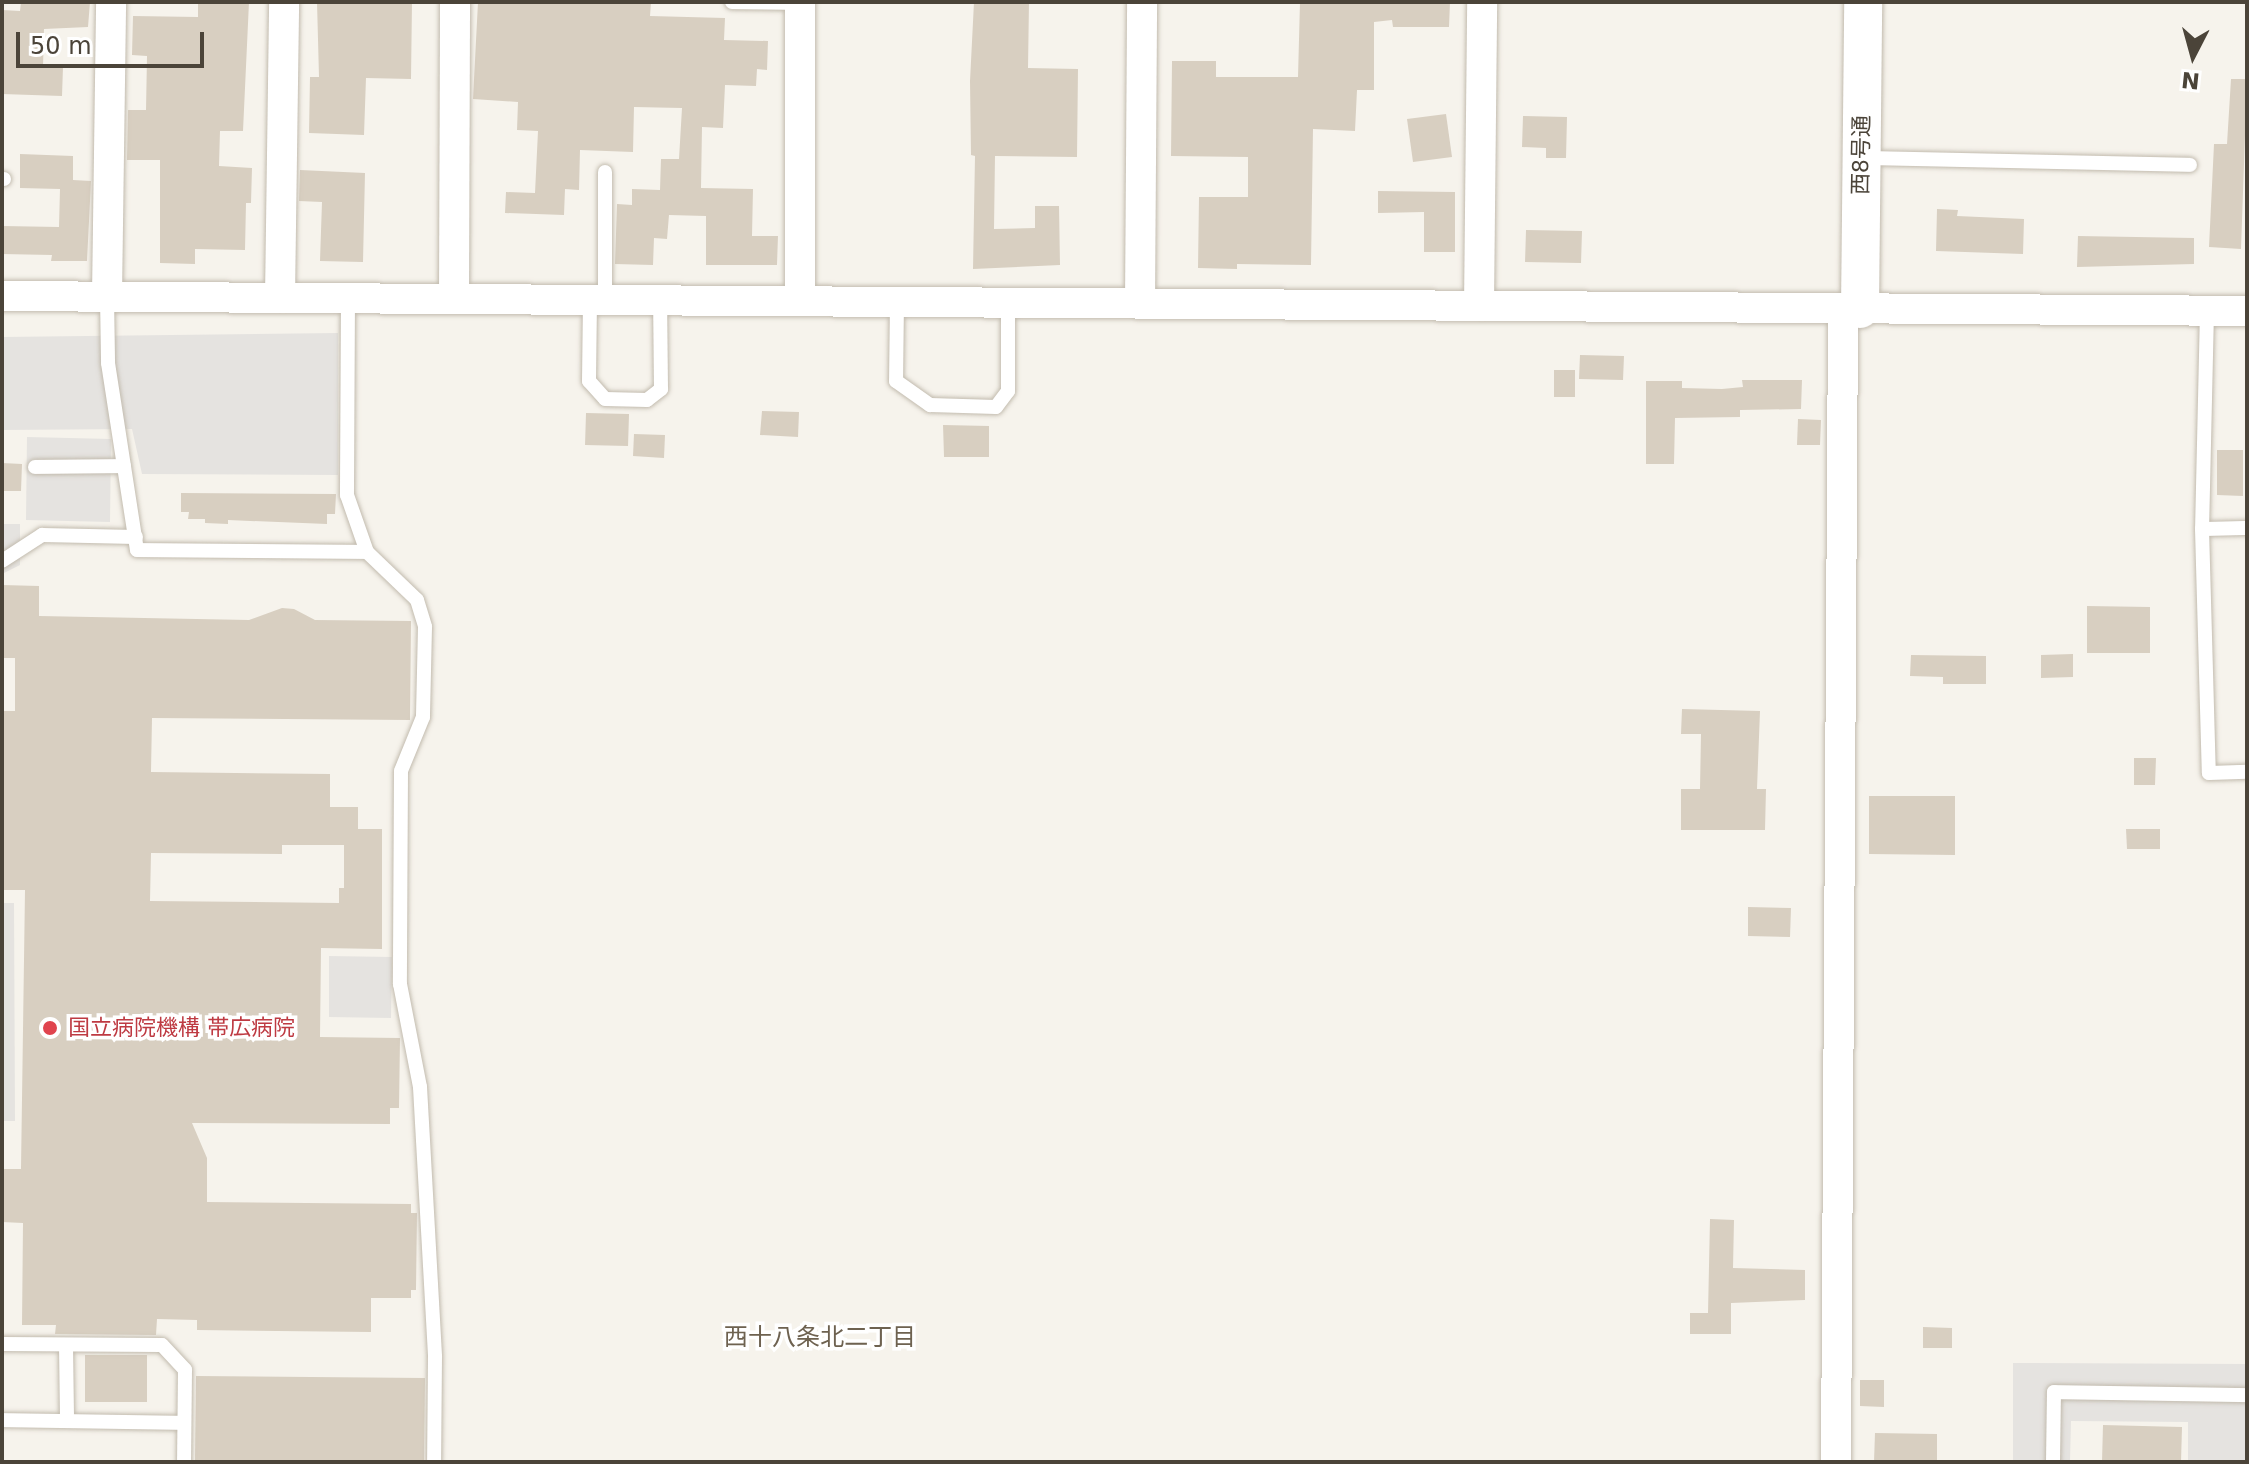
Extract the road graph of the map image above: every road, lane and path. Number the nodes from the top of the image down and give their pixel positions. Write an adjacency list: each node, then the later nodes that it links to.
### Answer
1 (111, 2): 13 (street)
2 (284, 2): 14 (street)
3 (455, 2): 16 (street)
4 (732, 2): 5 (lane)
5 (800, 2): 19 (street)
6 (1142, 2): 22 (street)
7 (1482, 2): 23 (street)
8 (1863, 2): 9 (street, 西8号通)
9 (1861, 158): 10 (lane); 24 (street, 西8号通)
10 (2190, 165)
11 (605, 172): 17 (lane)
12 (2, 296): 13 (street)
13 (107, 296): 14 (street); 27 (lane)
14 (280, 298): 15 (street)
15 (348, 298): 16 (street); 33 (lane)
16 (454, 299): 17 (street)
17 (598, 300): 18 (street); 18 (lane)
18 (660, 300): 19 (street)
19 (800, 301): 20 (street)
20 (897, 302): 21 (street); 21 (lane)
21 (1008, 303): 22 (street)
22 (1140, 304): 23 (street)
23 (1479, 306): 24 (street)
24 (1852, 309): 25 (street); 44 (street)
25 (2207, 311): 26 (street); 30 (lane)
26 (2247, 311)
27 (124, 466): 28 (lane); 31 (lane)
28 (35, 467)
29 (2247, 528): 30 (lane)
30 (2202, 529): 35 (lane)
31 (136, 537): 32 (lane); 33 (lane)
32 (9, 550): 34 (lane)
33 (367, 552): 43 (lane)
34 (2, 561)
35 (2247, 772)
36 (2, 1344): 37 (lane)
37 (66, 1345): 40 (lane); 41 (lane)
38 (2247, 1395): 45 (lane)
39 (2, 1420): 40 (lane)
40 (67, 1421): 41 (lane)
41 (184, 1423): 42 (lane)
42 (184, 1462)
43 (434, 1462)
44 (1836, 1462)
45 (2053, 1462)

